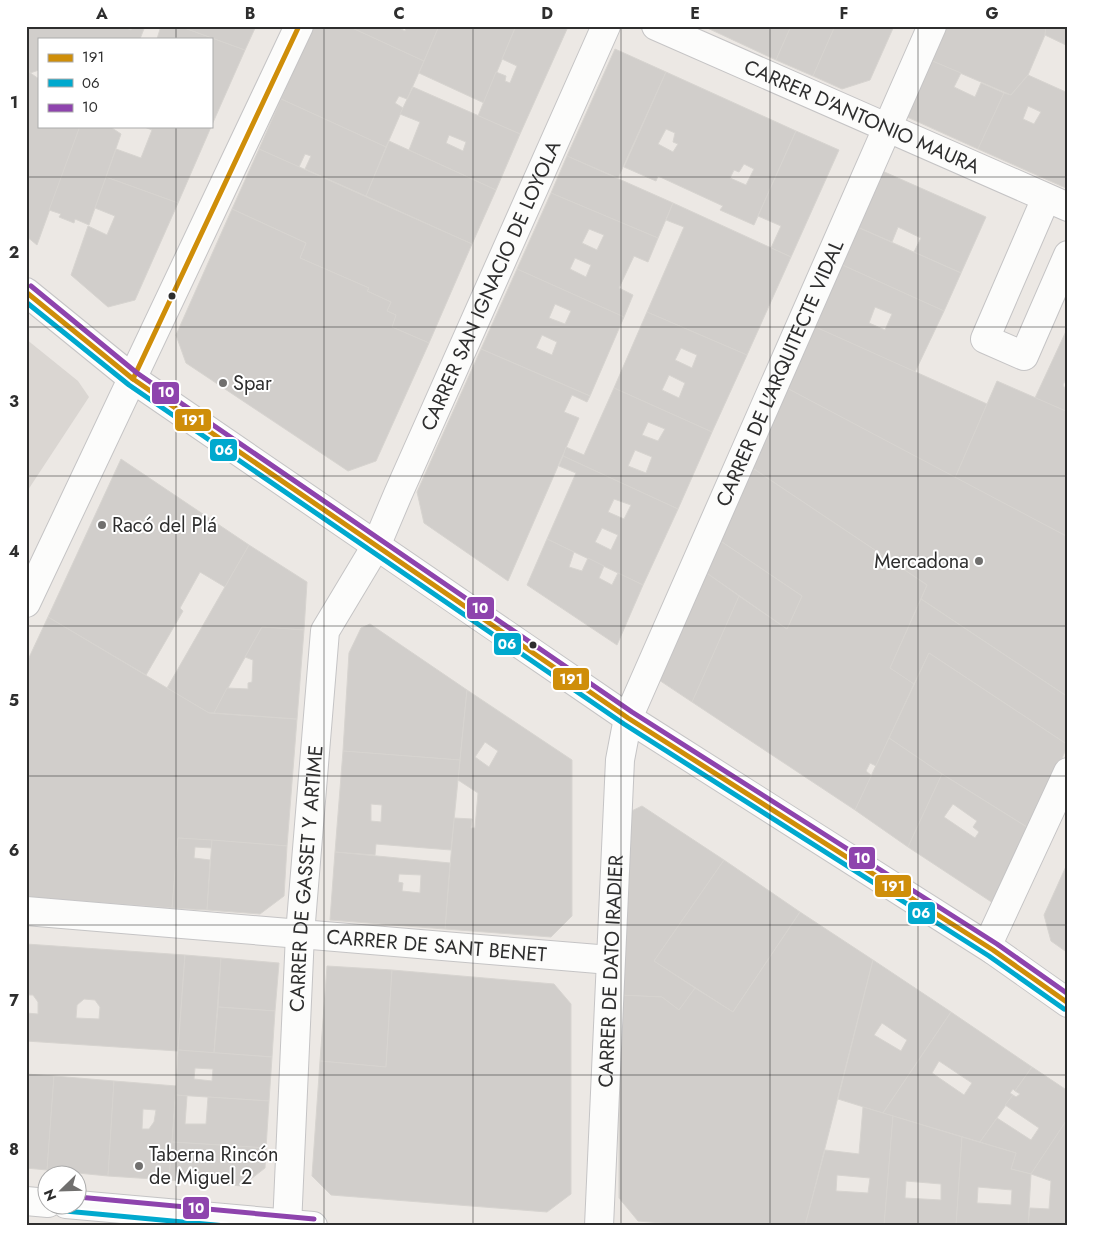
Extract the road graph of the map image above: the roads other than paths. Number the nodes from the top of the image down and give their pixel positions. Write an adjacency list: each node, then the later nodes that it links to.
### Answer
1 (299, 26): 9 (street)
2 (606, 26): 10 (street, CARRER SAN IGNACIO DE LOYOLA)
3 (656, 26): 5 (street, CARRER D'ANTONIO MAURA)
4 (932, 26): 5 (street, CARRER DE L'ARQUITECTE VIDAL)
5 (888, 129): 6 (street, CARRER D'ANTONIO MAURA); 12 (street, CARRER DE L'ARQUITECTE VIDAL)
6 (1057, 203): 7 (street)
7 (1068, 255)
8 (26, 292): 9 (street)
9 (134, 379): 10 (street); 11 (street)
10 (376, 546): 12 (street); 15 (street, CARRER DE GASSET Y ARTIME)
11 (26, 603)
12 (628, 718): 16 (street); 17 (street, CARRER DE DATO IRADIER)
13 (1068, 772): 16 (street)
14 (26, 911): 15 (street, CARRER DE SANT BENET)
15 (300, 934): 17 (street, CARRER DE SANT BENET); 20 (street, CARRER DE GASSET Y ARTIME)
16 (993, 950): 18 (street)
17 (610, 960): 21 (street, CARRER DE DATO IRADIER)
18 (1068, 1003)
19 (88, 1206): 20 (street)
20 (296, 1225)
21 (599, 1226)

